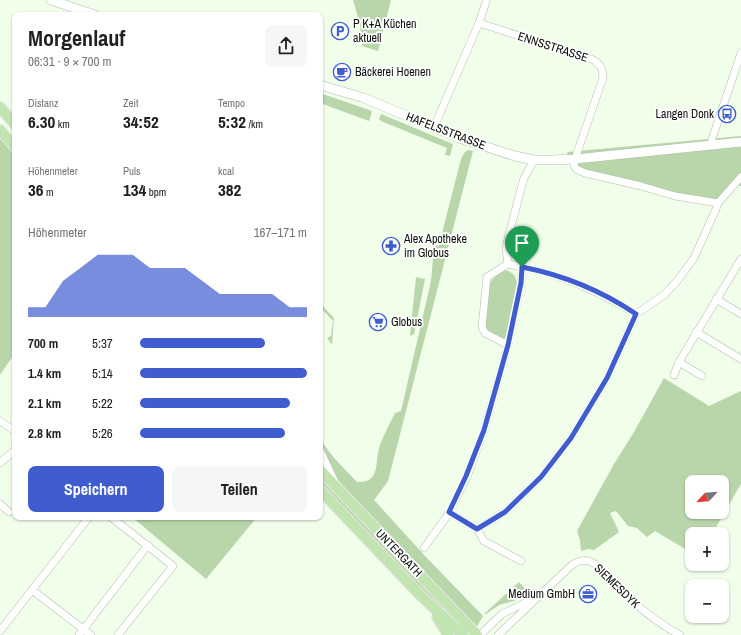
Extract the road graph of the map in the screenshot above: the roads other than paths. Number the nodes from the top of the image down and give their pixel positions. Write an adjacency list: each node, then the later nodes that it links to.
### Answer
1 (51, 0): 3 (main road)
2 (486, 0): 4 (street)
3 (86, 12)
4 (479, 23): 9 (street); 14 (street, ENNSSTRASSE)
5 (741, 53): 13 (street)
6 (323, 86): 9 (main road, HAFELSSTRASSE)
7 (0, 107): 8 (main road)
8 (12, 121)
9 (434, 127): 15 (main road, HAFELSSTRASSE)
10 (0, 130): 12 (main road)
11 (741, 142): 13 (main road, HAFELSSTRASSE)
12 (12, 144)
13 (712, 145): 14 (main road, HAFELSSTRASSE)
14 (575, 159): 15 (main road, HAFELSSTRASSE); 17 (street)
15 (534, 160): 19 (street)
16 (741, 176): 17 (street)
17 (718, 203): 22 (street)
18 (741, 259): 21 (street)
19 (508, 264): 20 (street); 25 (street)
20 (522, 267): 22 (street); 25 (street)
21 (716, 299): 23 (street); 24 (street)
22 (636, 314): 43 (street)
23 (741, 314)
24 (696, 332): 26 (street); 27 (street)
25 (508, 345): 40 (street)
26 (741, 359)
27 (679, 362): 28 (street); 29 (street)
28 (674, 375)
29 (702, 376)
30 (0, 421): 31 (street)
31 (12, 428)
32 (12, 453): 34 (street)
33 (323, 456): 36 (street)
34 (0, 463)
35 (323, 473): 36 (main road, UNTERGATH)
36 (339, 491): 56 (main road, UNTERGATH)
37 (323, 493): 48 (main road, UNTERGATH)
38 (0, 504): 39 (street)
39 (9, 512)
40 (449, 512): 43 (street); 45 (street)
41 (88, 520): 47 (street)
42 (115, 520): 44 (street)
43 (477, 529): 46 (street)
44 (148, 545): 51 (street); 53 (street)
45 (424, 548)
46 (521, 561)
47 (32, 590): 50 (street); 51 (street)
48 (420, 595): 54 (main road, UNTERGATH); 55 (main road, UNTERGATH)
49 (537, 597): 56 (street, SIEMESDYK); 57 (street, SIEMESDYK); 58 (street, SIEMESDYK)
50 (0, 631)
51 (82, 632): 52 (street)
52 (91, 635)
53 (118, 635)
54 (448, 635)
55 (463, 635)
56 (478, 635)
57 (498, 635)
58 (680, 635)

